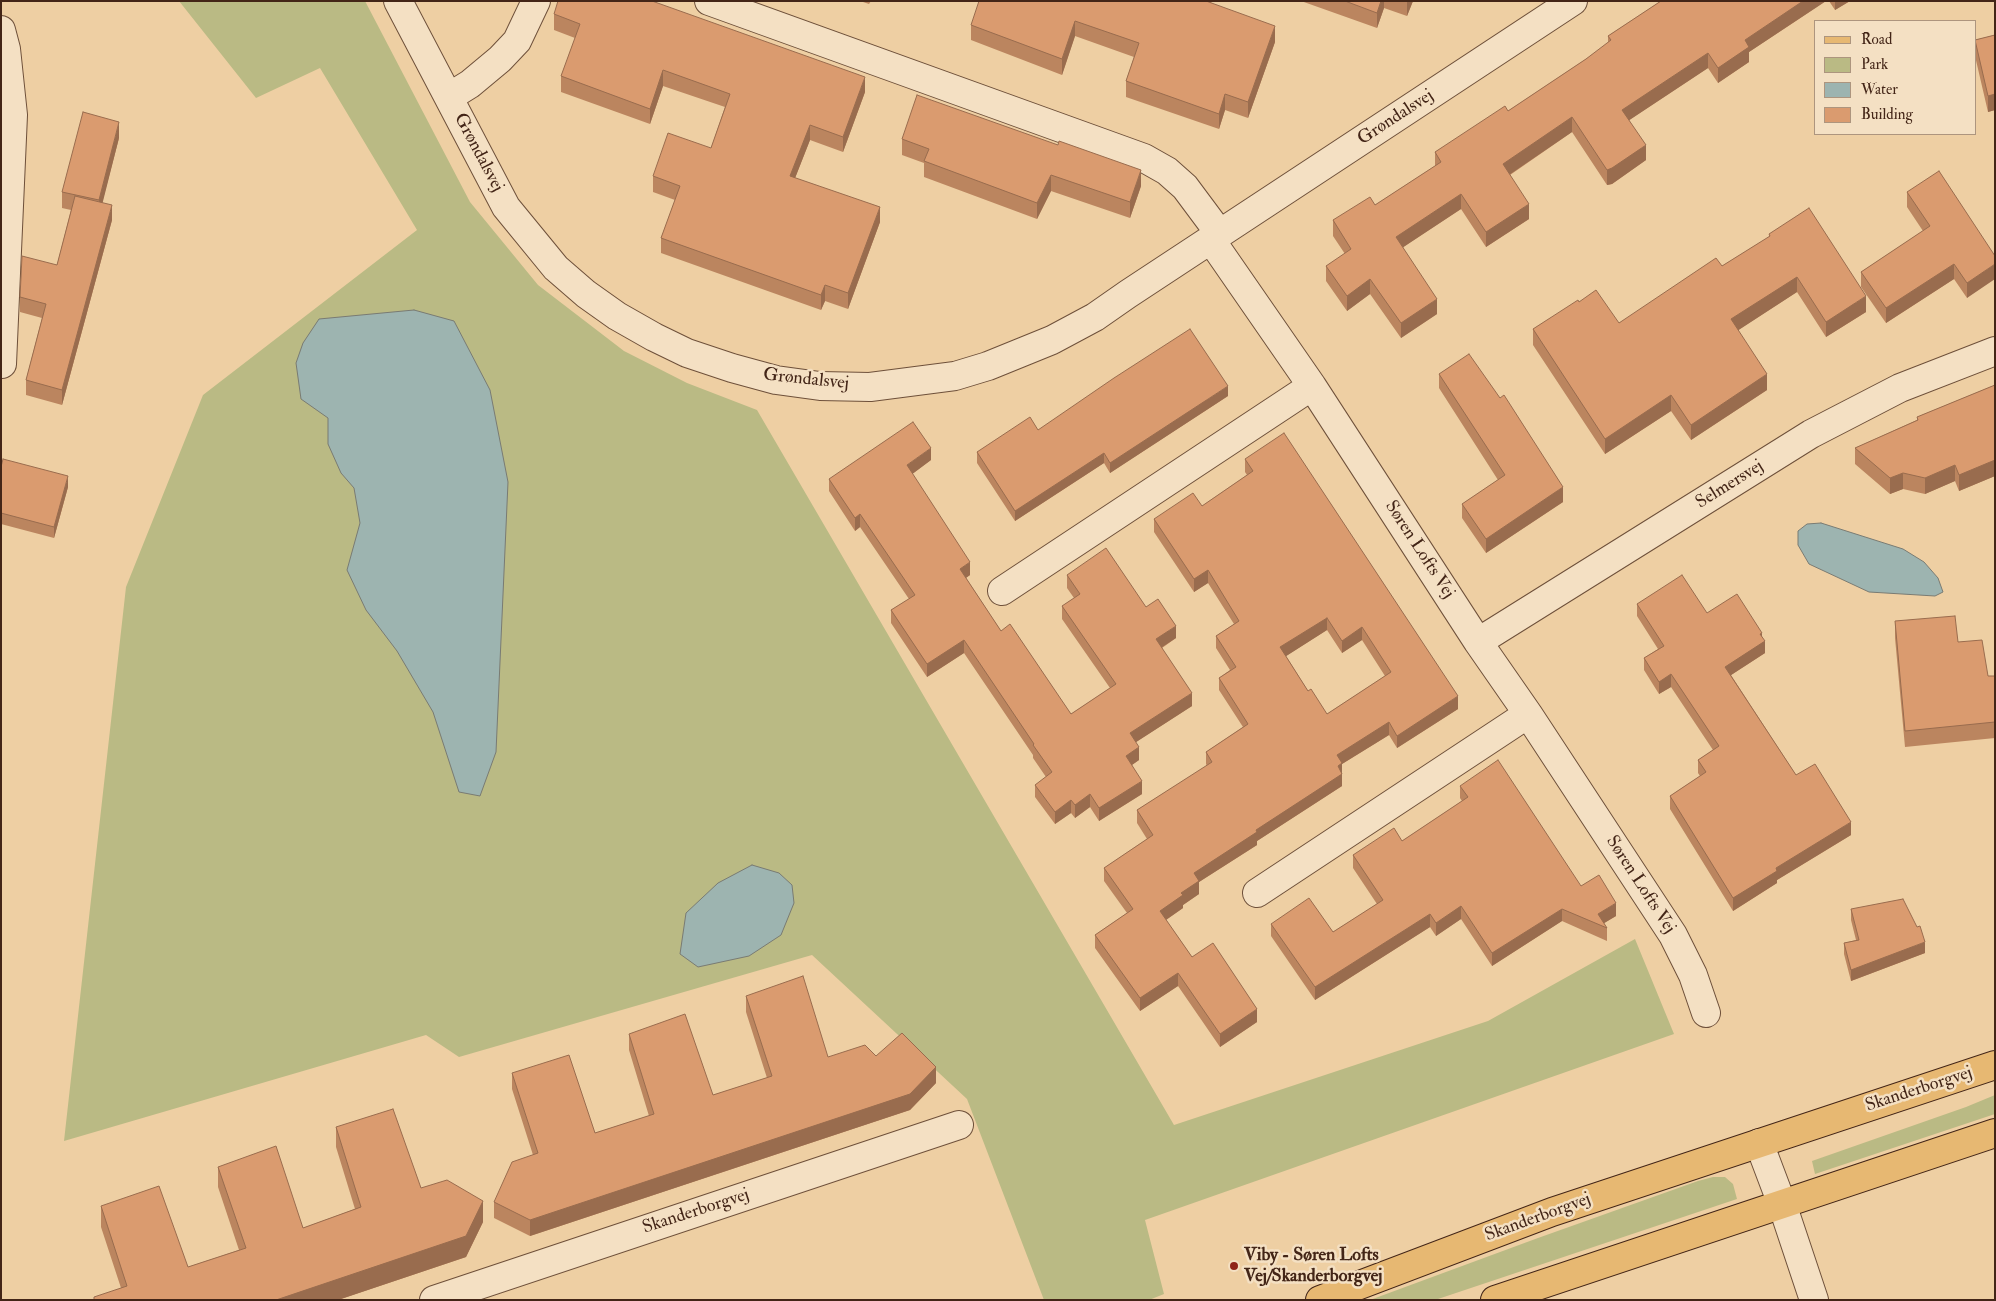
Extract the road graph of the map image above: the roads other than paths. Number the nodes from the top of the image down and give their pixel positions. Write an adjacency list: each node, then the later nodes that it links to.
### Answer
1 (398, 1): 6 (street, Grøndalsvej)
2 (536, 1): 6 (street, Grøndalsvej)
3 (708, 1): 7 (street)
4 (1573, 1): 7 (street, Grøndalsvej)
5 (1, 30): 9 (street)
6 (449, 97): 7 (street, Grøndalsvej)
7 (1216, 237): 10 (street, Søren Lofts Vej)
8 (1995, 351): 12 (street, Selmersvej)
9 (2, 364)
10 (1312, 386): 11 (street); 12 (street, Søren Lofts Vej)
11 (1002, 591)
12 (1478, 642): 13 (street, Søren Lofts Vej)
13 (1528, 714): 14 (street); 15 (street, Søren Lofts Vej)
14 (1257, 893)
15 (1706, 1013)
16 (1995, 1065): 19 (main road, Skanderborgvej)
17 (959, 1125): 21 (street, Skanderborgvej)
18 (1995, 1133): 20 (main road)
19 (1759, 1143): 20 (street); 22 (main road, Skanderborgvej)
20 (1782, 1204): 23 (main road); 24 (street)
21 (434, 1300)
22 (1320, 1300)
23 (1495, 1300)
24 (1814, 1300)

